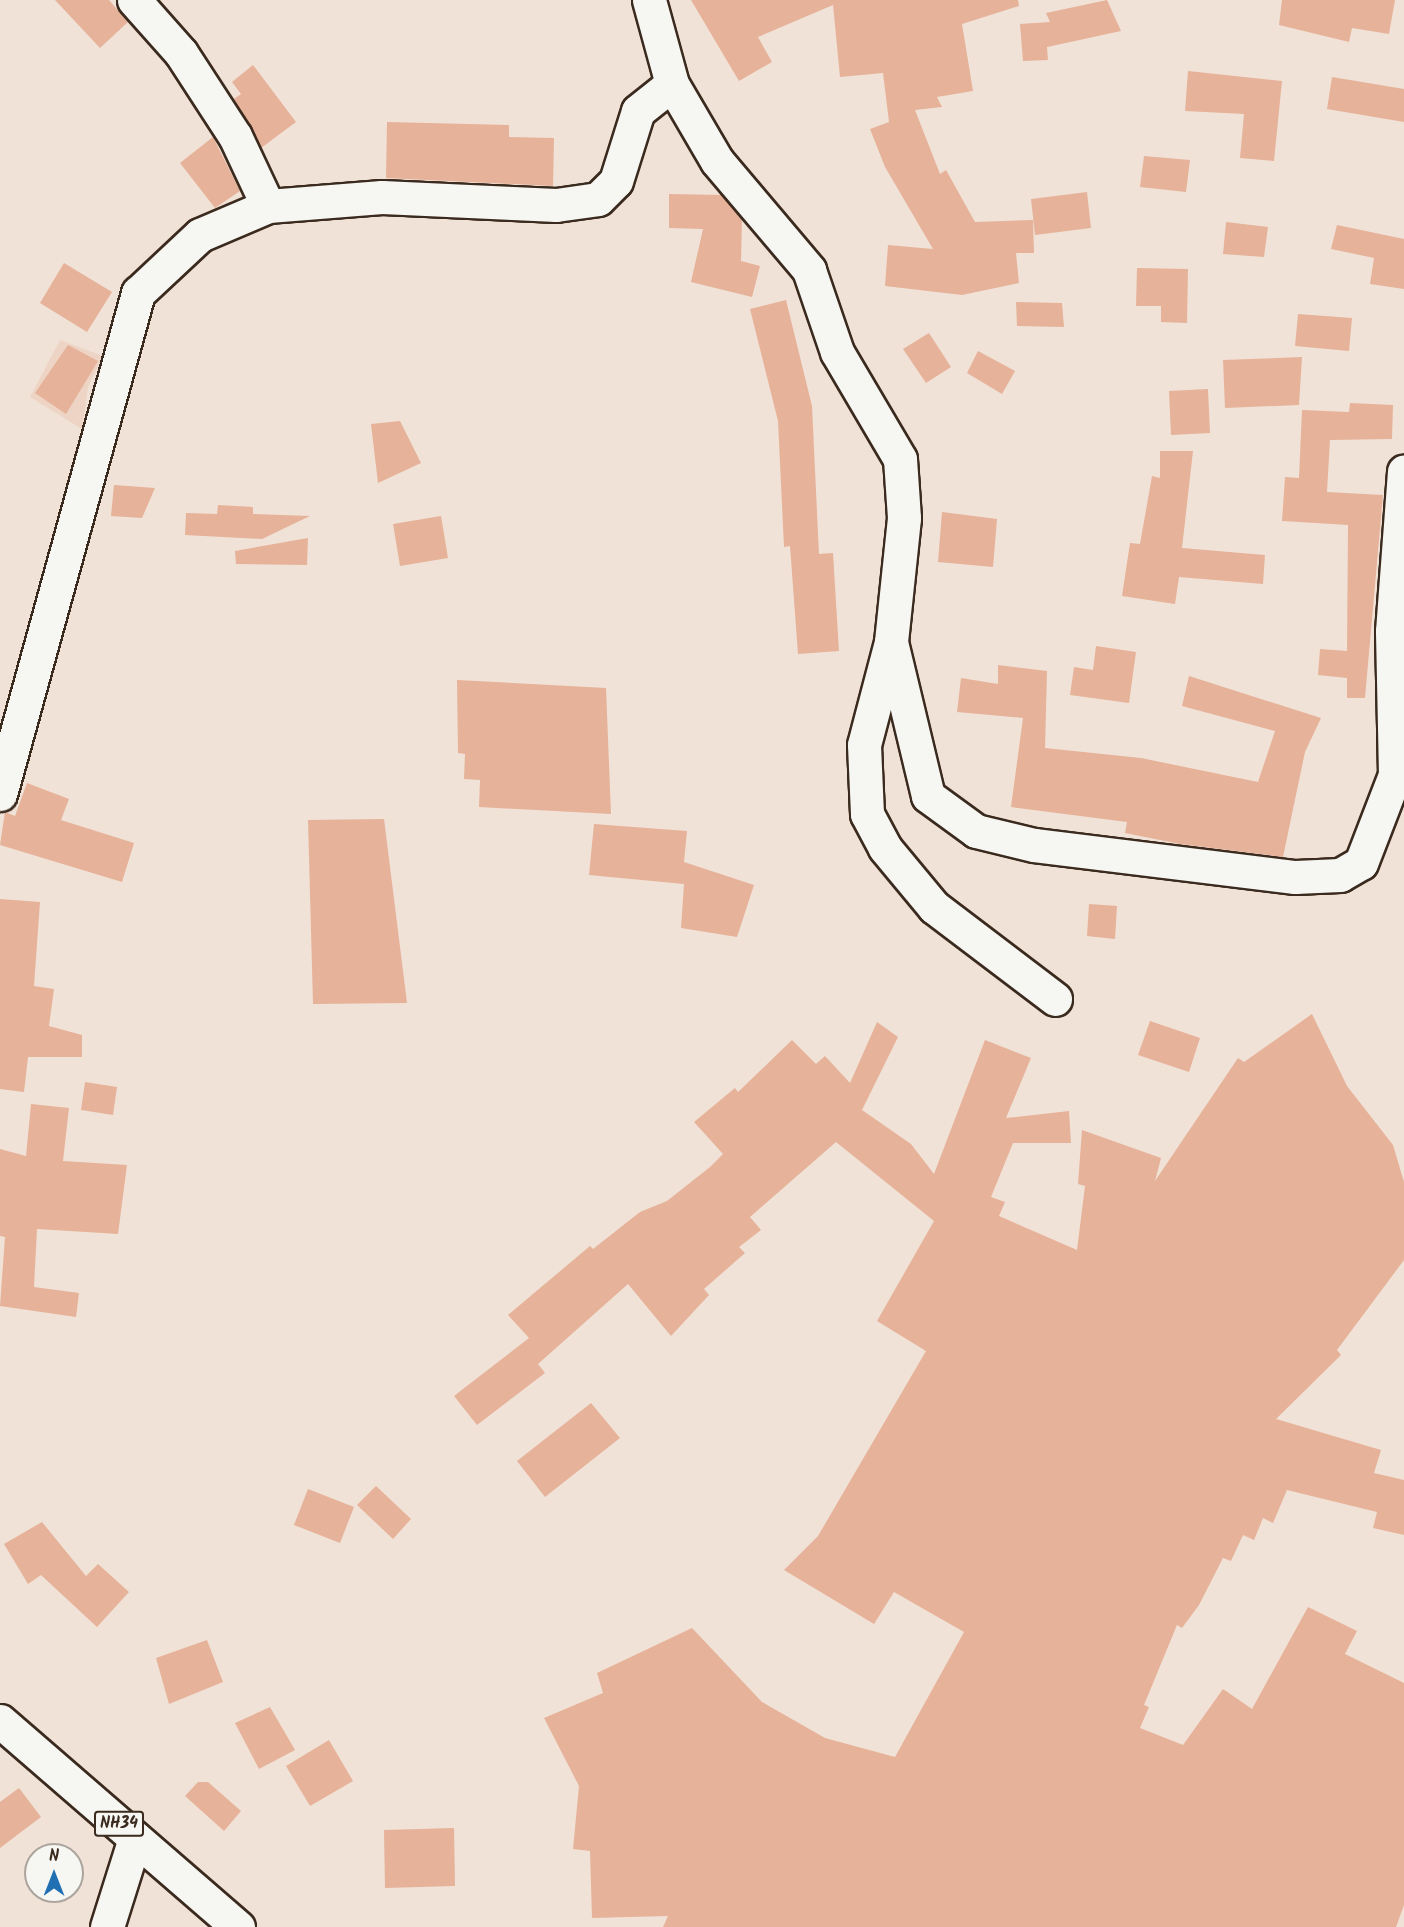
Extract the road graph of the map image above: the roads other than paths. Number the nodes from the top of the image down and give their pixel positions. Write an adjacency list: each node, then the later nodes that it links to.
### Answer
1 (134, 0): 4 (main road)
2 (649, 0): 3 (main road)
3 (672, 84): 4 (main road); 6 (main road)
4 (268, 206): 7 (main road)
5 (1404, 471): 6 (main road)
6 (891, 642): 8 (main road)
7 (0, 794)
8 (1055, 999)
9 (0, 1720): 10 (main road, NH34)
10 (135, 1838): 11 (main road); 12 (main road, NH34)
11 (107, 1927)
12 (238, 1927)

